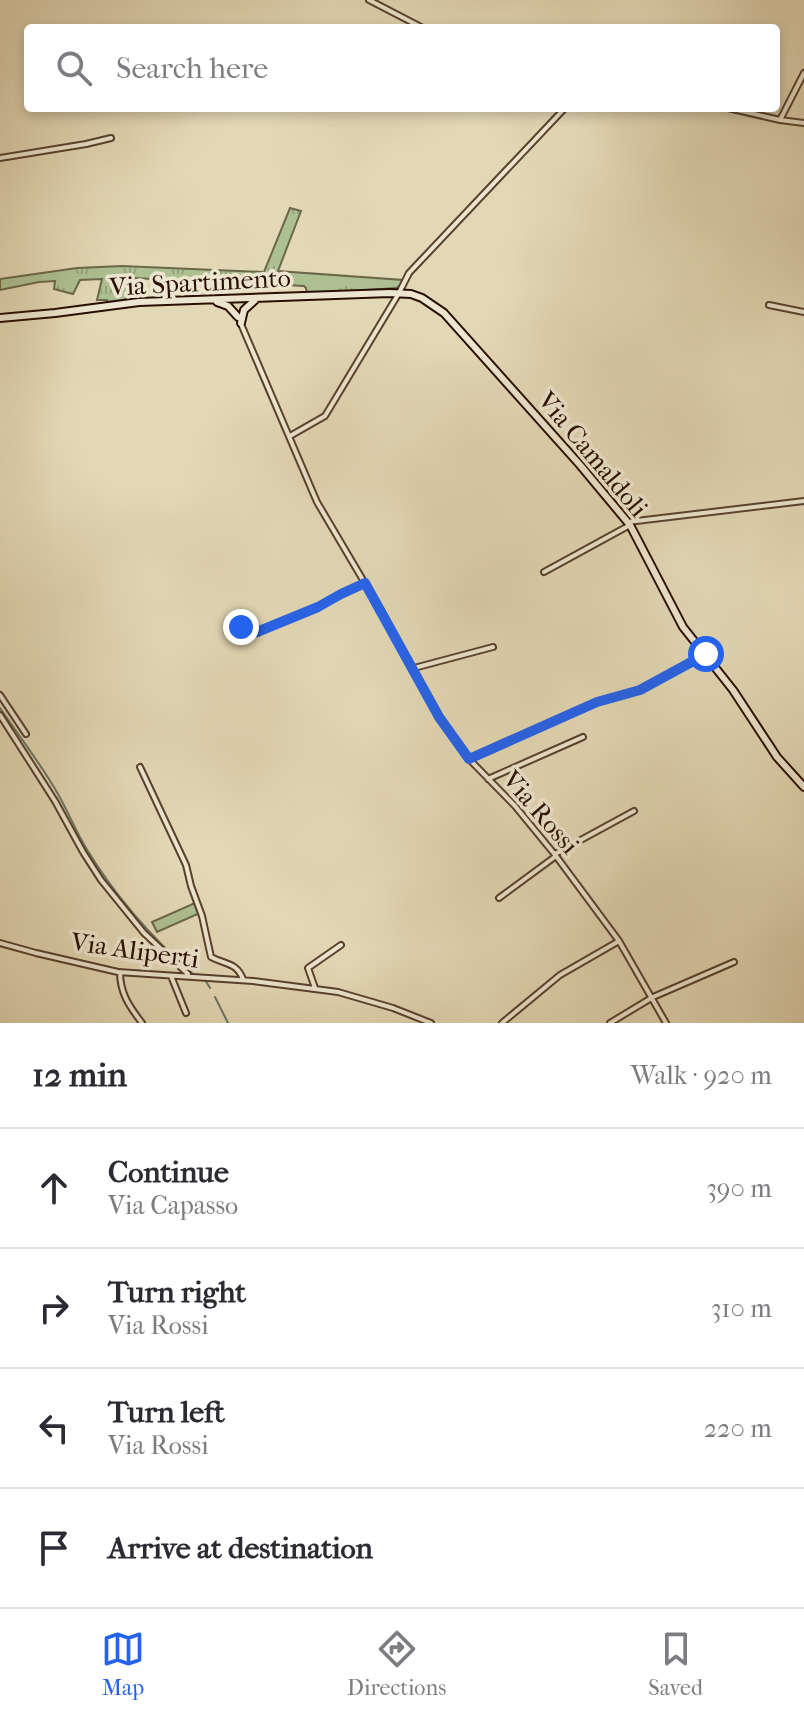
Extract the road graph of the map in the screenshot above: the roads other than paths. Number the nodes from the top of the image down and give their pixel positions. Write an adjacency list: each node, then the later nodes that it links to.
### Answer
1 (369, 0): 2 (street)
2 (415, 24)
3 (804, 73): 6 (street)
4 (561, 112): 10 (street)
5 (745, 112): 6 (street)
6 (780, 120): 7 (street)
7 (804, 123)
8 (111, 138): 9 (street)
9 (0, 158)
10 (401, 293): 11 (street, Via Spartimento); 18 (street); 20 (street, Via Camaldoli)
11 (257, 298): 12 (street, Via Spartimento); 17 (street)
12 (231, 299): 13 (street, Via Spartimento); 17 (street, Via Rossi)
13 (214, 300): 16 (street, Via Spartimento); 17 (street)
14 (769, 305): 15 (street)
15 (804, 312)
16 (0, 318)
17 (240, 320): 18 (street, Via Rossi)
18 (290, 436): 22 (street, Via Rossi)
19 (804, 501): 20 (street)
20 (629, 524): 21 (street); 25 (street, Via Camaldoli)
21 (544, 572)
22 (365, 583): 23 (street); 26 (street, Via Rossi)
23 (241, 627)
24 (493, 647): 26 (street)
25 (706, 654): 31 (street); 34 (street, Via Camaldoli)
26 (413, 669): 31 (street, Via Rossi)
27 (0, 695): 29 (street)
28 (0, 715): 44 (street)
29 (26, 734)
30 (583, 737): 33 (street)
31 (469, 759): 33 (street, Via Rossi)
32 (140, 767): 45 (street)
33 (488, 779): 36 (street, Via Rossi)
34 (804, 787)
35 (634, 811): 36 (street)
36 (556, 855): 37 (street); 38 (street, Via Rossi)
37 (499, 898)
38 (619, 941): 47 (street, Via Rossi); 51 (street)
39 (0, 943): 42 (street, Via Aliperti)
40 (341, 945): 46 (street)
41 (734, 962): 47 (street)
42 (120, 972): 43 (street, Via Aliperti); 49 (street)
43 (171, 976): 44 (street, Via Aliperti); 48 (street)
44 (190, 976): 45 (street, Via Aliperti)
45 (244, 981): 46 (street, Via Aliperti)
46 (315, 988): 50 (street, Via Aliperti)
47 (653, 997): 52 (street); 53 (street, Via Rossi)
48 (186, 1013)
49 (142, 1023)
50 (431, 1023)
51 (502, 1023)
52 (610, 1023)
53 (666, 1023)

